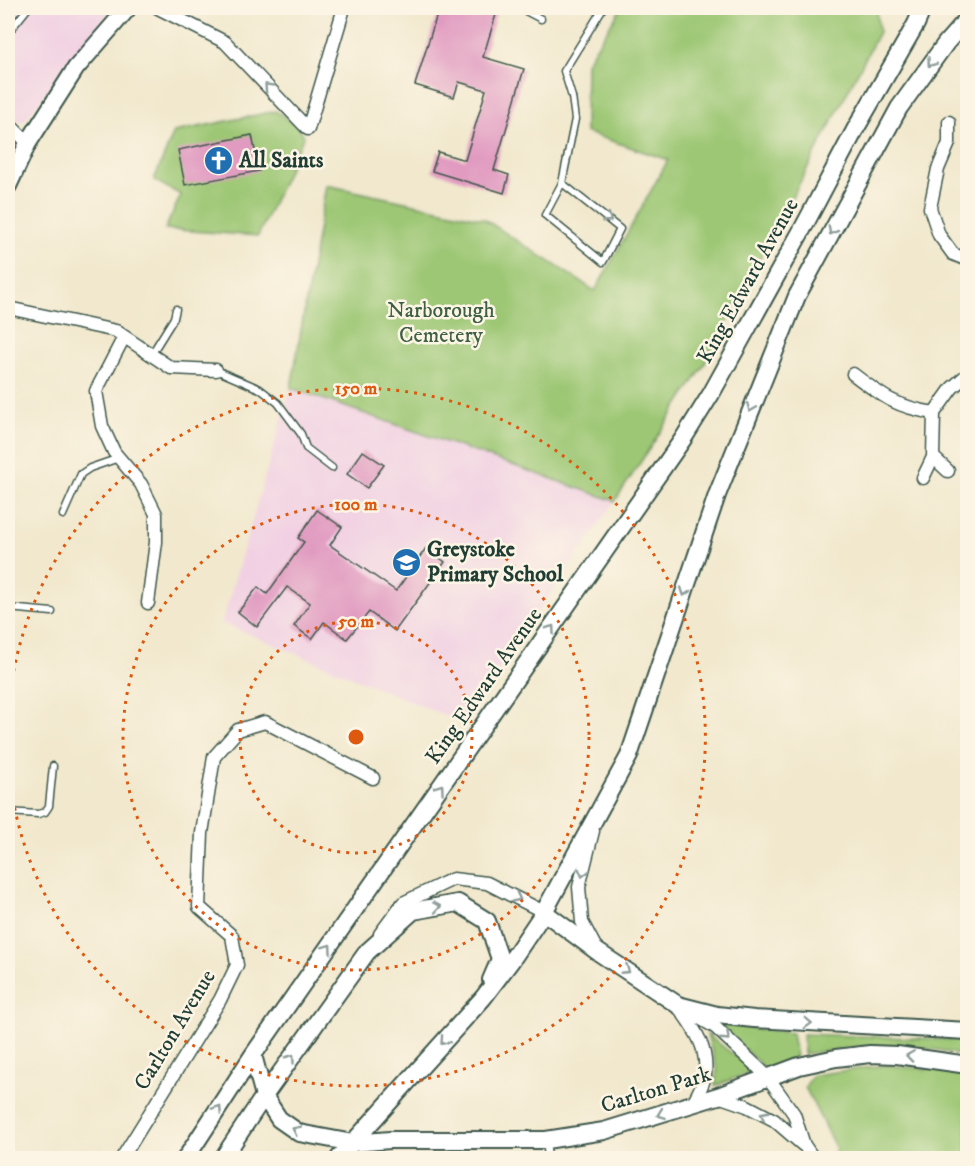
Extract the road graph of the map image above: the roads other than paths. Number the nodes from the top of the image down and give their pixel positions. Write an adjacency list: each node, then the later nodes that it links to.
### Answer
1 (28, 8): 10 (lane)
2 (128, 8): 13 (main road)
3 (158, 8): 4 (street, one-way to 3)
4 (344, 8)
5 (520, 8): 9 (lane)
6 (603, 8): 15 (lane)
7 (923, 8): 44 (main road, King Edward Avenue, one-way to 7)
8 (968, 18): 37 (main road, one-way to 37)
9 (541, 19)
10 (8, 33)
11 (950, 122): 16 (street)
12 (8, 123): 13 (street)
13 (28, 143): 14 (main road)
14 (8, 181)
15 (561, 183): 15 (lane, one-way to 15)
16 (968, 260)
17 (8, 308): 19 (street)
18 (176, 309): 20 (lane)
19 (124, 336): 20 (street); 26 (street)
20 (151, 356): 21 (street)
21 (216, 370): 27 (lane)
22 (853, 374): 24 (street)
23 (968, 375): 24 (street)
24 (934, 413): 25 (street)
25 (933, 457): 28 (street); 29 (street)
26 (119, 458): 30 (lane); 31 (street)
27 (332, 468)
28 (948, 471)
29 (923, 478)
30 (63, 515)
31 (148, 603)
32 (8, 608): 33 (lane)
33 (52, 612)
34 (53, 766): 36 (lane)
35 (373, 778): 53 (street, Carlton Avenue)
36 (8, 812)
37 (597, 816): 38 (main road); 40 (street, one-way to 40)
38 (544, 912): 39 (street, one-way to 38); 40 (main road); 41 (main road)
39 (367, 952): 41 (main road, one-way to 41); 47 (main road, one-way to 39)
40 (598, 952): 42 (main road, one-way to 42)
41 (483, 998): 51 (main road, one-way to 51)
42 (678, 1005): 43 (main road, one-way to 43); 46 (street, one-way to 46); 49 (street)
43 (968, 1031)
44 (253, 1055): 47 (main road, Carlton Park); 54 (main road, King Edward Avenue, one-way to 44)
45 (968, 1065): 46 (main road, Carlton Park, one-way to 46)
46 (767, 1076): 48 (main road, Carlton Park); 52 (street)
47 (264, 1096): 51 (main road, Carlton Park, one-way to 47); 55 (main road)
48 (718, 1096): 49 (main road, Carlton Park); 52 (street, one-way to 48)
49 (694, 1102): 50 (main road, Carlton Park, one-way to 50)
50 (546, 1140): 51 (main road, Carlton Park); 57 (lane)
51 (352, 1143): 56 (main road)
52 (804, 1145): 58 (street)
53 (122, 1158)
54 (186, 1158)
55 (223, 1158)
56 (339, 1158)
57 (548, 1158)
58 (813, 1158)

